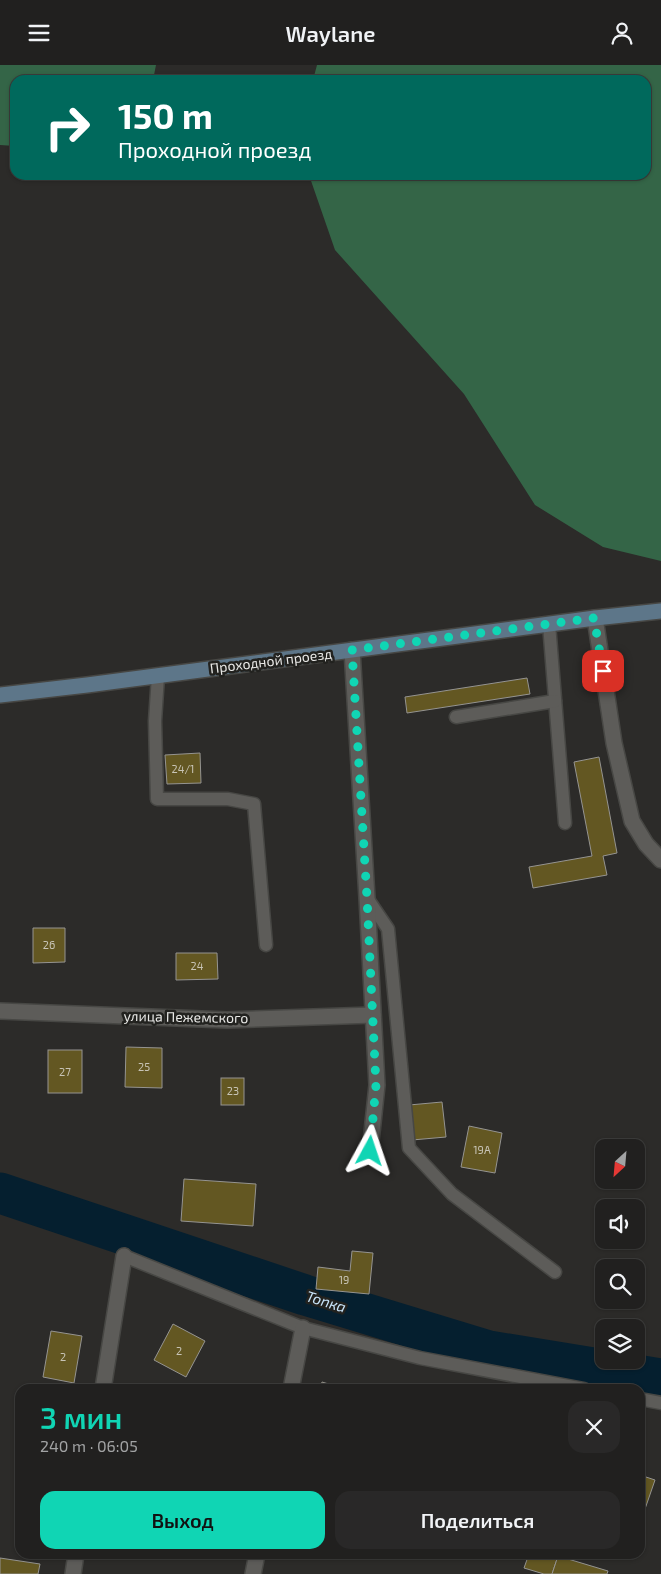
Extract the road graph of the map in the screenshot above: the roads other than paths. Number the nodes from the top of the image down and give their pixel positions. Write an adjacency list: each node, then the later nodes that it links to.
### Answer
1 (661, 611): 2 (street, Проходной проезд)
2 (594, 618): 3 (street, Проходной проезд); 10 (street)
3 (548, 625): 4 (street, Проходной проезд); 7 (lane)
4 (352, 650): 5 (street, Проходной проезд); 11 (street)
5 (158, 675): 6 (street, Проходной проезд); 12 (lane)
6 (0, 695)
7 (555, 701): 8 (lane); 9 (lane)
8 (456, 717)
9 (565, 823)
10 (661, 859)
11 (367, 898): 14 (street); 17 (lane)
12 (266, 945)
13 (0, 1011): 14 (street, улица Пежемского)
14 (373, 1015): 15 (street)
15 (370, 1151)
16 (124, 1256): 18 (lane); 19 (street)
17 (555, 1272)
18 (303, 1327): 20 (street); 21 (lane)
19 (104, 1384)
20 (291, 1384)
21 (558, 1384)
22 (645, 1400): 23 (lane)
23 (661, 1403)
24 (75, 1559): 26 (street)
25 (256, 1559): 27 (street)
26 (73, 1574)
27 (253, 1574)

